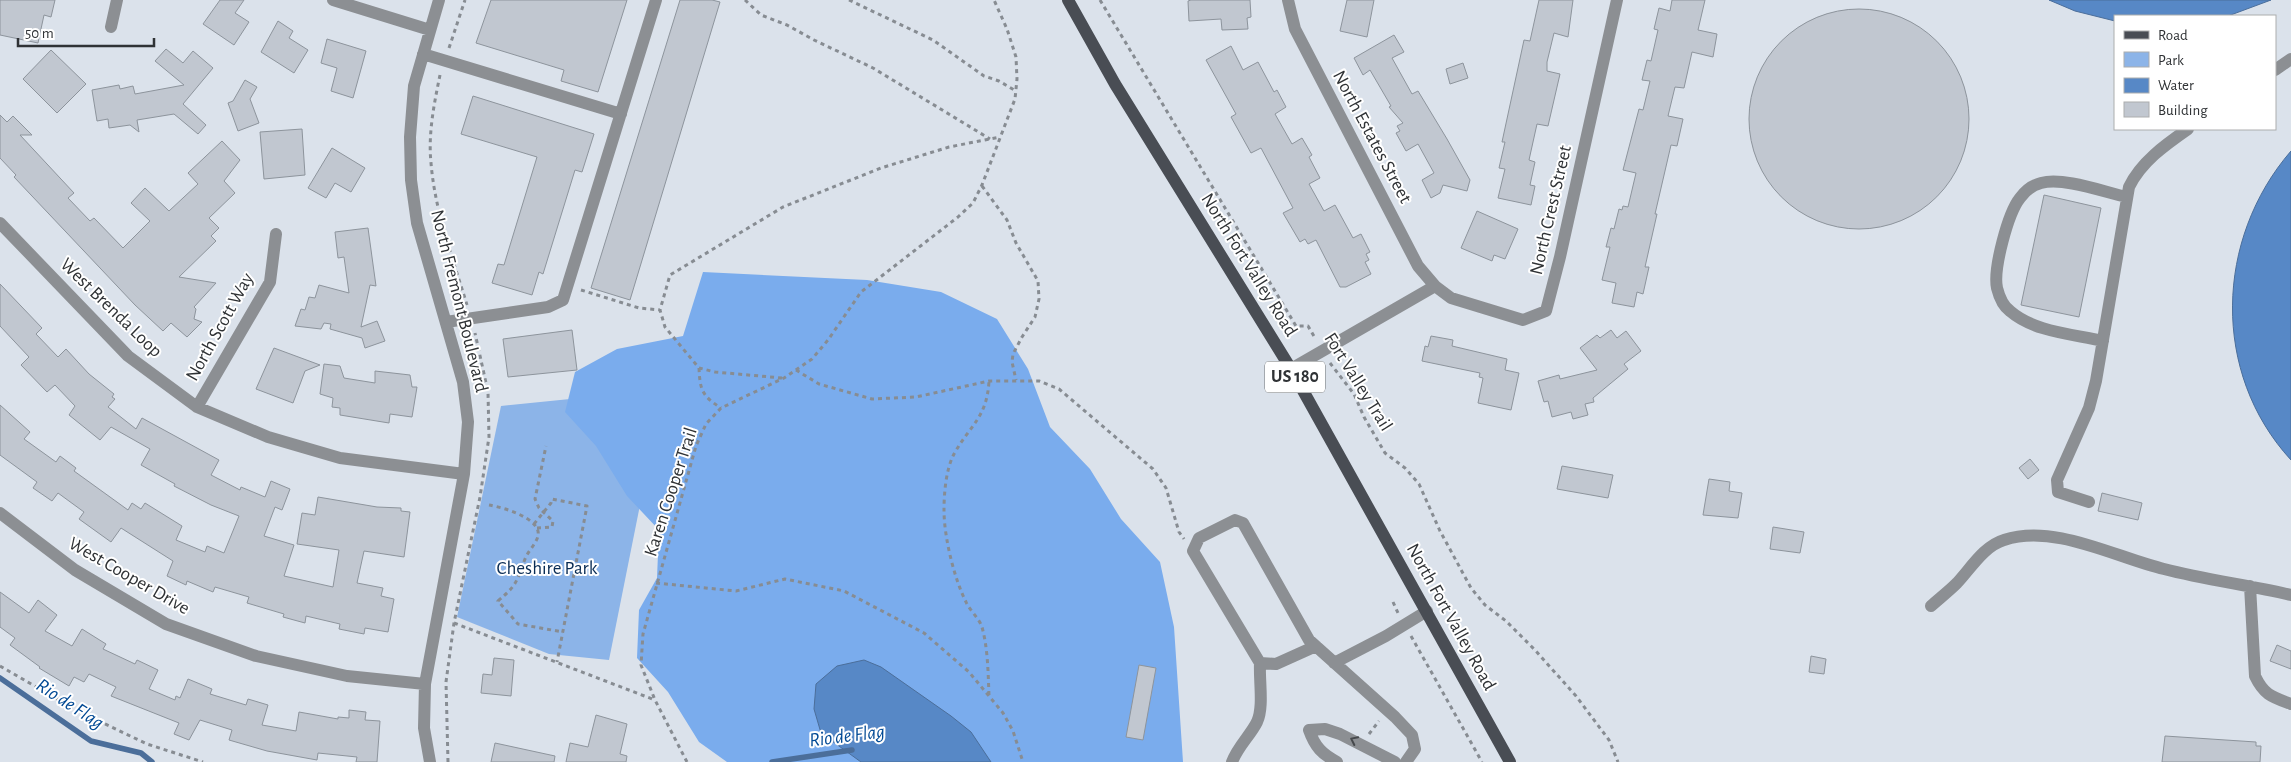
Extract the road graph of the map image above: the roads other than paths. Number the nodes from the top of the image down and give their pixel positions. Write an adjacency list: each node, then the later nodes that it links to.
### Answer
1 (116, 0): 8 (street)
2 (334, 0): 9 (street)
3 (439, 0): 9 (street, North Fremont Boulevard)
4 (656, 0): 13 (street)
5 (1068, 0): 21 (main road, North Fort Valley Road / US 180)
6 (1288, 0): 18 (street, North Estates Street)
7 (1617, 0): 18 (street, North Crest Street)
8 (111, 27)
9 (430, 30): 10 (street, North Fremont Boulevard)
10 (423, 54): 13 (street); 19 (street, North Fremont Boulevard)
11 (2291, 59): 12 (street)
12 (2276, 69)
13 (621, 114): 19 (street)
14 (2187, 130): 15 (street)
15 (2127, 198): 20 (street); 20 (street)
16 (0, 223): 22 (street, West Brenda Loop)
17 (276, 234): 22 (street, North Scott Way)
18 (1435, 286): 21 (street)
19 (446, 322): 23 (street, North Fremont Boulevard)
20 (2103, 340): 24 (street)
21 (1291, 369): 29 (main road, North Fort Valley Road / US 180)
22 (197, 407): 23 (street, West Brenda Loop)
23 (464, 474): 33 (street, North Fremont Boulevard)
24 (2089, 502)
25 (0, 513): 33 (street, West Cooper Drive)
26 (2250, 586): 27 (street); 28 (street); 34 (street)
27 (2291, 595)
28 (1932, 606)
29 (1428, 611): 32 (street); 40 (main road, North Fort Valley Road / US 180)
30 (1316, 646): 31 (street); 31 (street); 32 (street)
31 (1260, 663): 36 (street)
32 (1334, 663): 39 (street)
33 (425, 684): 35 (street, North Fremont Boulevard)
34 (2291, 704)
35 (430, 762)
36 (1232, 762)
37 (1338, 762): 38 (street, one-way to 37)
38 (1395, 762)
39 (1406, 762)
40 (1510, 762)

